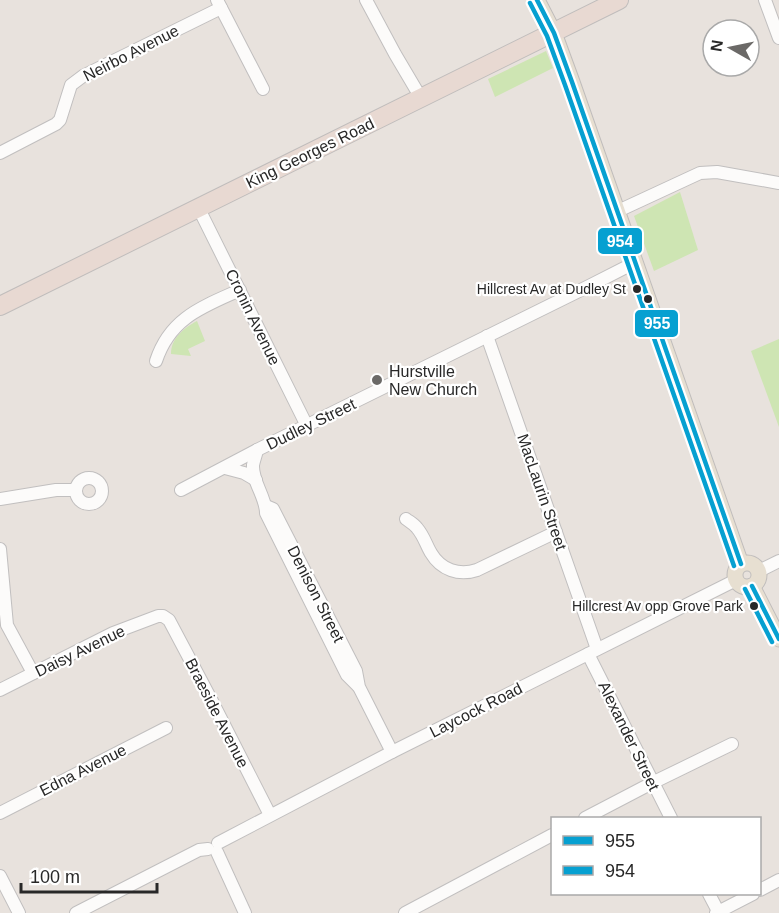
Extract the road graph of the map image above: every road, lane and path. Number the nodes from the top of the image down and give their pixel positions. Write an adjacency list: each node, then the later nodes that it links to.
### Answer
1 (366, 0): 9 (street)
2 (537, 0): 6 (main road)
3 (620, 0): 6 (highway, King Georges Road)
4 (765, 0): 7 (street)
5 (219, 4): 8 (street); 10 (street, Neirbo Avenue)
6 (554, 33): 9 (highway, King Georges Road); 13 (main road)
7 (779, 38)
8 (263, 89)
9 (421, 98): 12 (highway, King Georges Road)
10 (0, 153)
11 (779, 183): 13 (street)
12 (199, 209): 15 (street, Cronin Avenue); 16 (highway, King Georges Road)
13 (618, 211): 14 (main road)
14 (636, 261): 17 (street, Dudley Street); 30 (main road)
15 (240, 290): 18 (street); 19 (street, Cronin Avenue)
16 (0, 306)
17 (487, 336): 19 (street, Dudley Street); 27 (street, MacLaurin Street)
18 (156, 361)
19 (307, 426): 20 (street, Dudley Street)
20 (257, 450): 21 (street, Dudley Street); 22 (street, Denison Street)
21 (225, 468): 22 (street); 24 (street, Dudley Street)
22 (256, 480): 41 (street, Denison Street)
23 (76, 490): 25 (street)
24 (181, 490)
25 (0, 499)
26 (406, 519): 27 (street)
27 (556, 532): 36 (street, MacLaurin Street)
28 (0, 549): 37 (street)
29 (779, 561): 31 (street)
30 (741, 564): 31 (main road); 32 (main road)
31 (759, 571): 33 (main road)
32 (736, 580): 33 (main road); 36 (street, Laycock Road)
33 (752, 586): 35 (main road)
34 (161, 616): 37 (street, Daisy Avenue); 44 (street, Braeside Avenue)
35 (779, 639)
36 (593, 651): 41 (street, Laycock Road); 42 (street, Alexander Street)
37 (33, 673): 38 (street, Daisy Avenue)
38 (0, 690)
39 (166, 728): 43 (street, Edna Avenue)
40 (732, 744): 42 (street)
41 (392, 752): 44 (street, Laycock Road)
42 (652, 783): 45 (street); 46 (street, Alexander Street)
43 (0, 813)
44 (270, 815): 48 (street, Laycock Road)
45 (589, 817)
46 (669, 817)
47 (551, 837): 57 (street)
48 (214, 848): 55 (street, Laycock Road); 56 (street)
49 (0, 876): 54 (street)
50 (779, 880): 51 (street)
51 (761, 889)
52 (709, 895): 58 (street)
53 (751, 895): 58 (street)
54 (19, 913)
55 (76, 913)
56 (246, 913)
57 (405, 913)
58 (718, 913)

